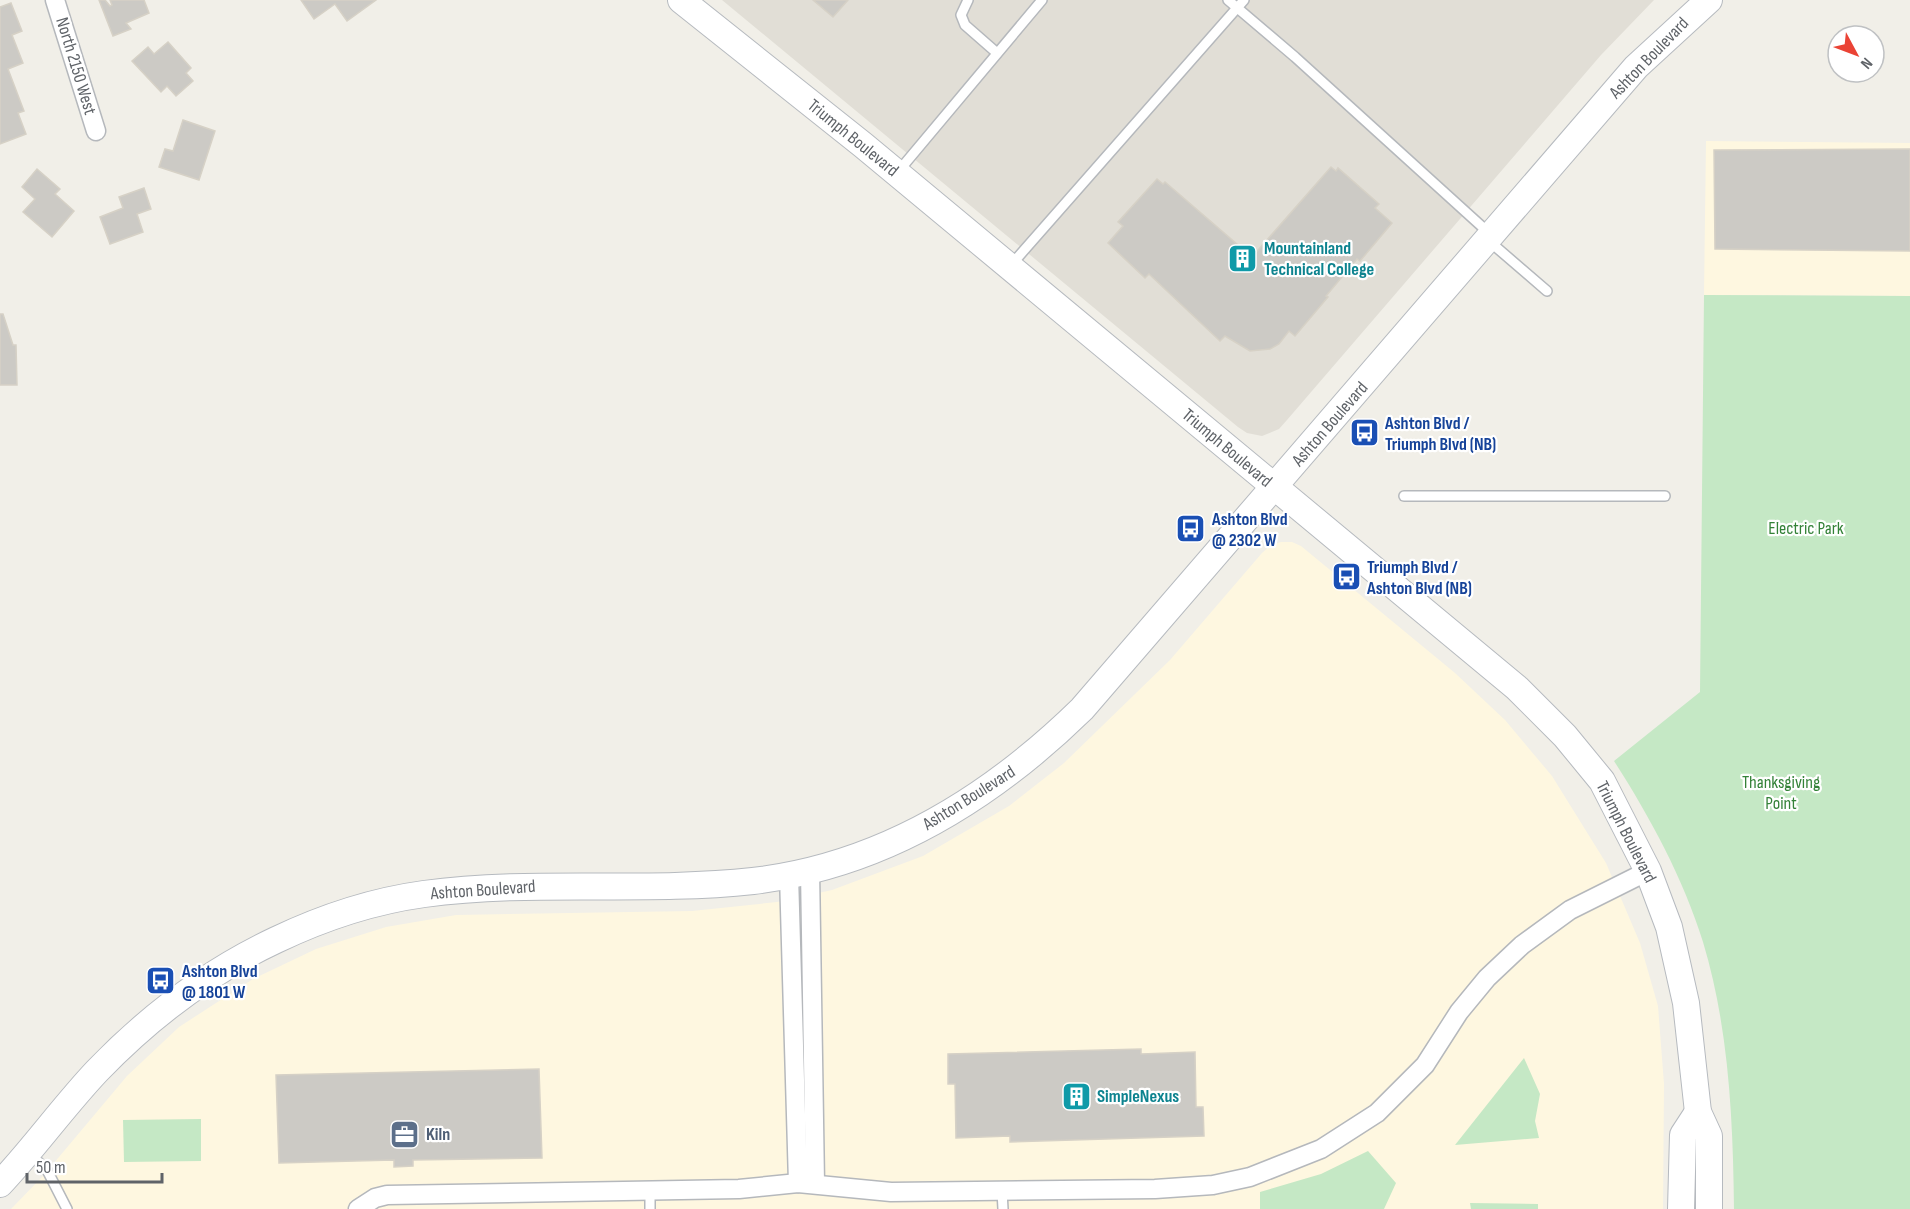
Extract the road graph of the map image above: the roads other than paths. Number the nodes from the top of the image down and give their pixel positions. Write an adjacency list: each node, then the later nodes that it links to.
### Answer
1 (55, 0): 10 (street, North 2150 West)
2 (968, 0): 9 (lane)
3 (1042, 0): 9 (lane)
4 (1228, 0): 8 (lane)
5 (1244, 0): 8 (lane)
6 (1709, 0): 12 (street, Ashton Boulevard)
7 (692, 4): 11 (street, Triumph Boulevard)
8 (1237, 8): 12 (lane); 13 (lane)
9 (997, 53): 11 (lane)
10 (96, 131)
11 (897, 173): 13 (street, Triumph Boulevard)
12 (1489, 237): 14 (lane); 15 (street, Ashton Boulevard)
13 (1010, 267): 15 (street, Triumph Boulevard)
14 (1547, 291)
15 (1275, 488): 18 (street, Ashton Boulevard); 19 (street, Triumph Boulevard)
16 (1404, 496): 17 (lane)
17 (1665, 496)
18 (799, 872): 21 (street, Ashton Boulevard); 22 (street)
19 (1648, 872): 20 (street, Triumph Boulevard); 24 (street)
20 (1698, 1112): 29 (street); 30 (street, Triumph Boulevard)
21 (29, 1153): 23 (street, Ashton Boulevard); 26 (lane)
22 (807, 1183): 24 (street); 25 (street)
23 (0, 1184)
24 (1002, 1191): 28 (lane)
25 (650, 1200): 27 (street)
26 (67, 1209)
27 (358, 1209)
28 (1003, 1209)
29 (1681, 1209)
30 (1709, 1209)

